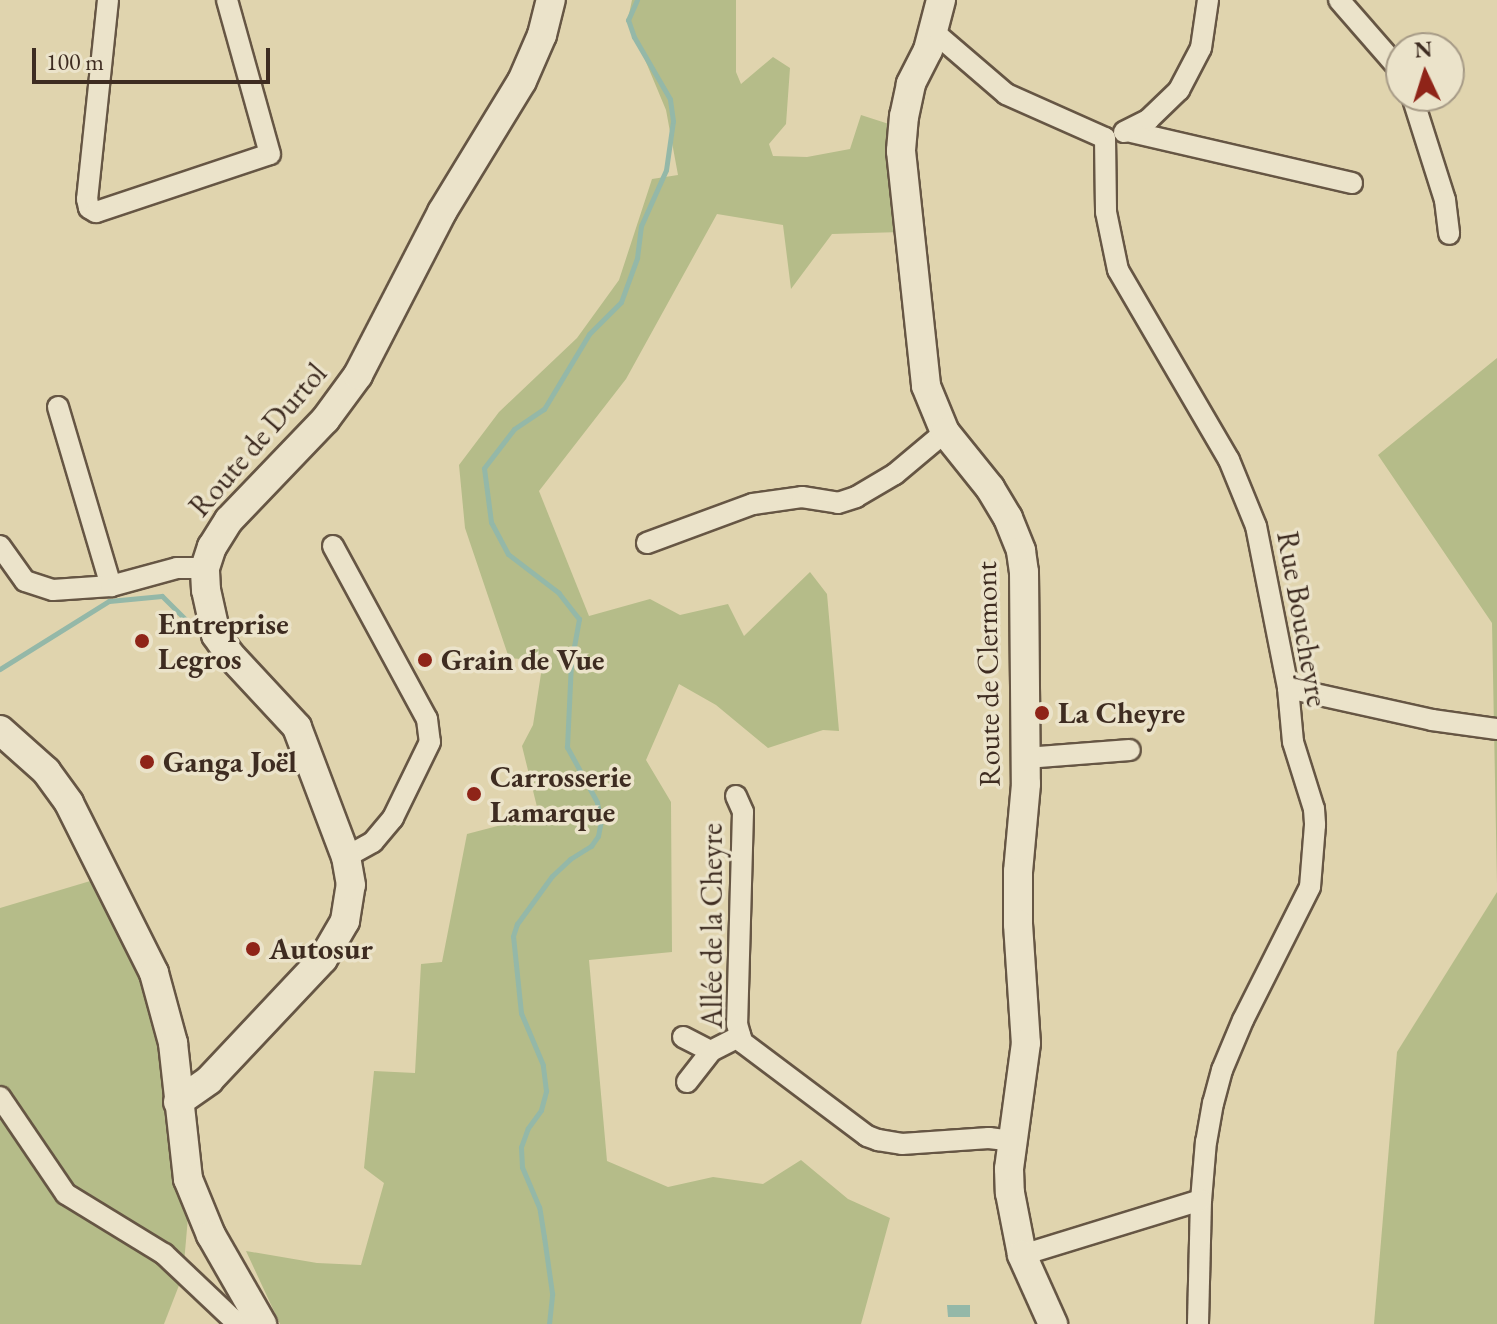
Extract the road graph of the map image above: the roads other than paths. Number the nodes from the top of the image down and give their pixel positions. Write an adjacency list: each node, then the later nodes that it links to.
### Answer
1 (108, 0): 2 (street)
2 (227, 0)
3 (551, 0): 19 (street, Route de Durtol)
4 (941, 0): 7 (street, Route de Clermont)
5 (1208, 0): 10 (street)
6 (1339, 0): 8 (street)
7 (934, 32): 11 (street); 15 (street, Route de Clermont)
8 (1385, 53)
9 (1417, 112): 13 (street)
10 (1127, 131): 11 (street); 12 (street)
11 (1105, 138): 21 (street, Rue Boucheyre)
12 (1352, 183)
13 (1449, 234)
14 (58, 407): 20 (street)
15 (945, 432): 16 (street); 25 (street, Route de Clermont)
16 (647, 543)
17 (0, 546): 20 (street)
18 (333, 546): 27 (street)
19 (205, 568): 20 (street); 27 (street, Route de Durtol)
20 (111, 586)
21 (1288, 688): 22 (street); 35 (street, Rue Boucheyre)
22 (1497, 729)
23 (0, 730): 33 (street)
24 (1130, 750): 25 (street)
25 (1026, 758): 34 (street, Route de Clermont)
26 (736, 796): 28 (street, Allée de la Cheyre)
27 (346, 857): 33 (street, Route de Durtol)
28 (740, 1036): 30 (street); 34 (street, Allée de la Cheyre)
29 (683, 1037): 30 (street)
30 (711, 1051): 31 (street)
31 (687, 1082)
32 (0, 1097): 37 (street)
33 (178, 1102): 38 (street)
34 (1012, 1141): 36 (street, Route de Clermont)
35 (1201, 1200): 36 (street); 40 (street, Rue Boucheyre)
36 (1022, 1255): 39 (street, Route de Clermont)
37 (238, 1324)
38 (262, 1324)
39 (1053, 1324)
40 (1198, 1324)

